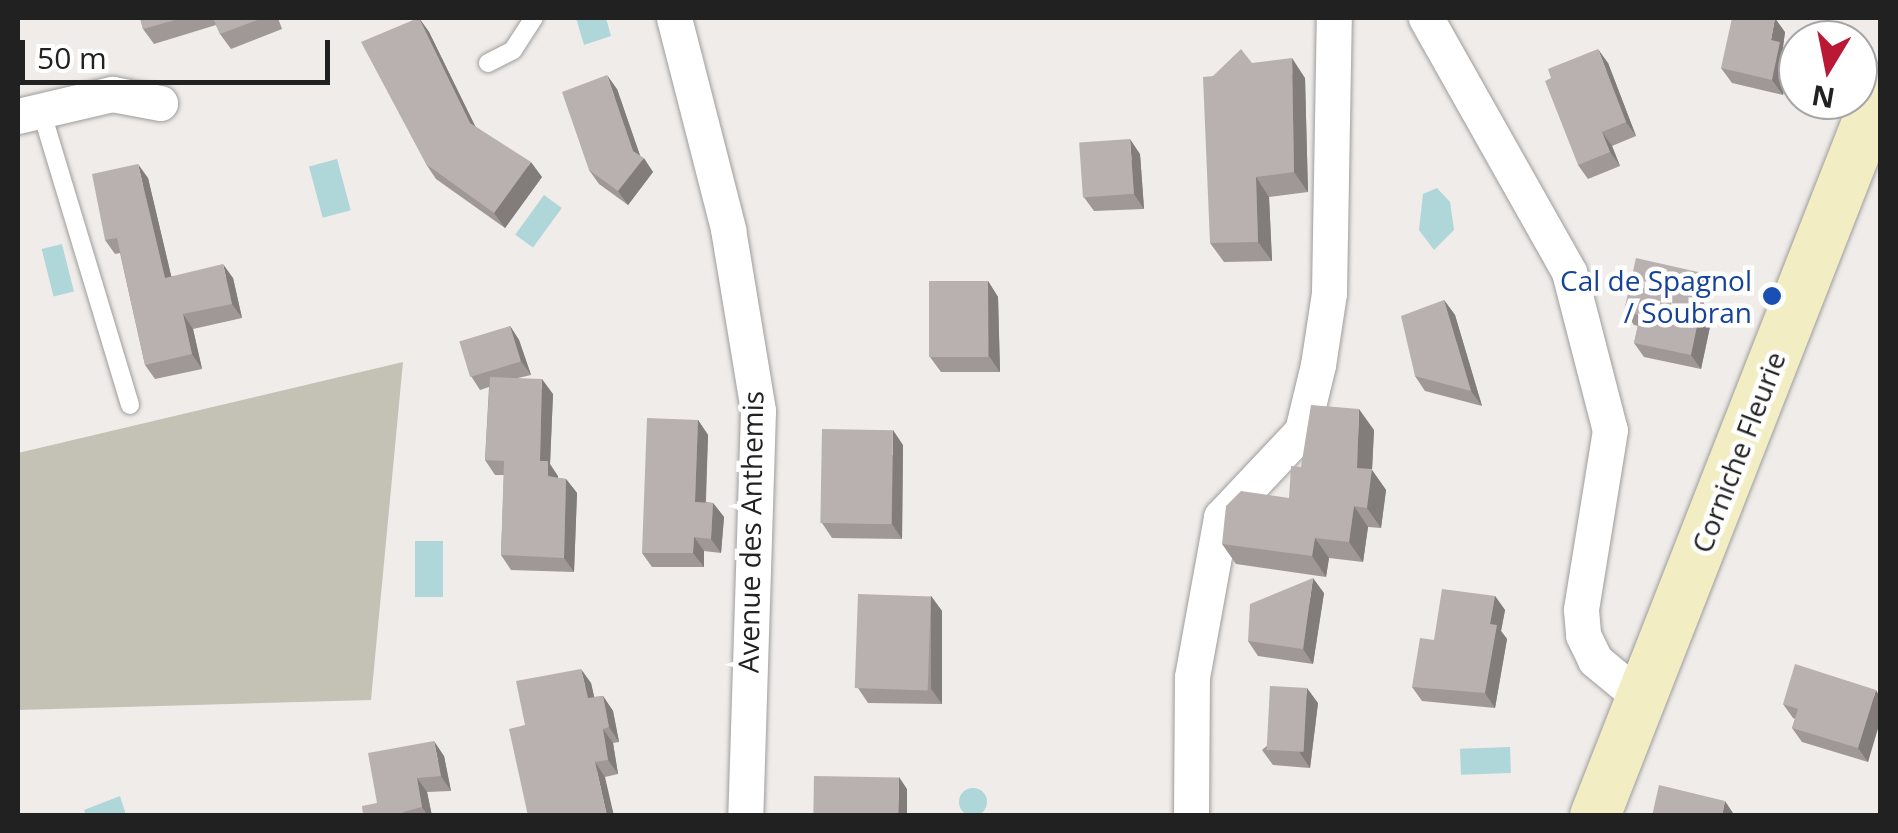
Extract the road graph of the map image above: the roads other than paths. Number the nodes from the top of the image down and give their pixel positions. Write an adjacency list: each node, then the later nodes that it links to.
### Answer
1 (534, 18): 5 (lane)
2 (674, 18): 11 (street, Avenue des Anthemis)
3 (1334, 18): 12 (street)
4 (1426, 18): 10 (street)
5 (488, 63)
6 (1880, 88): 10 (main road, Corniche Fleurie)
7 (160, 102): 8 (street)
8 (29, 113): 9 (lane)
9 (130, 406)
10 (1640, 698): 13 (main road, Corniche Fleurie)
11 (746, 816)
12 (1191, 816)
13 (1595, 816)

